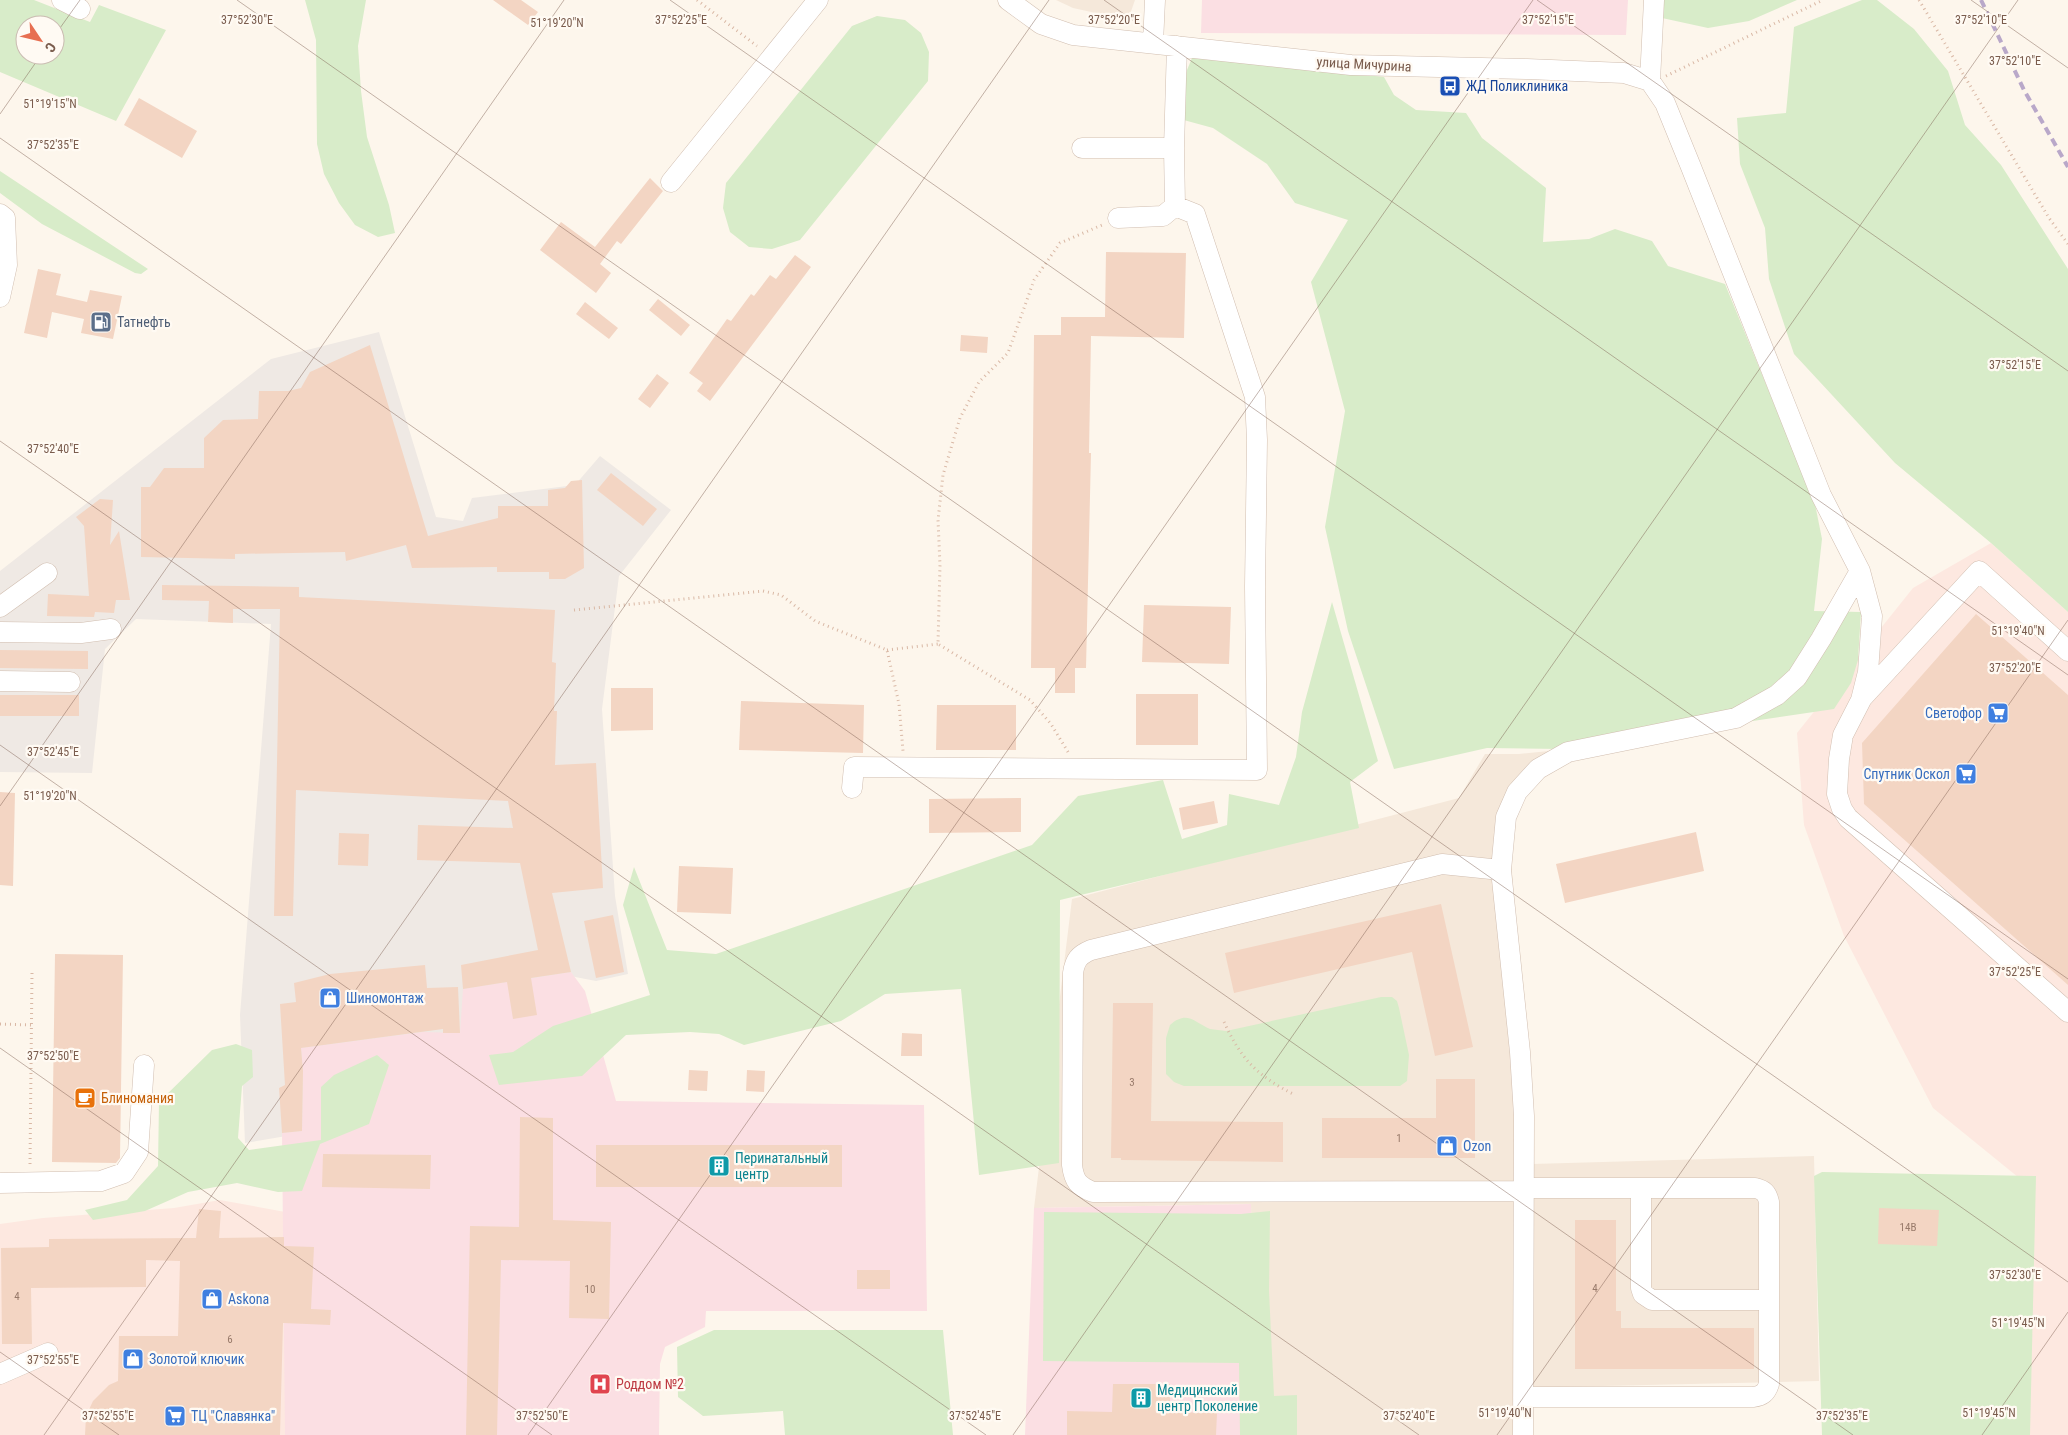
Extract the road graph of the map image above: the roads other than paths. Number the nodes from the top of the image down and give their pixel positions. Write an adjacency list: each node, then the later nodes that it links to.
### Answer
1 (62, 0): 6 (street)
2 (818, 0): 12 (street)
3 (1008, 0): 7 (street, улица Мичурина)
4 (1155, 0): 7 (street)
5 (1654, 0): 9 (street)
6 (80, 9)
7 (1153, 43): 8 (street, улица Мичурина)
8 (1177, 46): 9 (street, улица Мичурина); 11 (street)
9 (1650, 81): 17 (street)
10 (1082, 148): 11 (street)
11 (1174, 148): 13 (street)
12 (671, 182)
13 (1174, 206): 15 (street); 26 (street)
14 (0, 214): 16 (street)
15 (1118, 218)
16 (0, 297)
17 (1860, 571): 25 (street); 27 (street)
18 (47, 573): 19 (street)
19 (0, 607)
20 (111, 629): 21 (street)
21 (0, 632)
22 (2068, 651): 25 (street)
23 (0, 681): 24 (street)
24 (70, 682)
25 (1861, 700): 28 (street)
26 (852, 788)
27 (1501, 870): 32 (street); 32 (street)
28 (2068, 1012)
29 (144, 1065): 30 (street)
30 (0, 1183)
31 (1641, 1188): 32 (street); 33 (street); 33 (street)
32 (1524, 1190): 36 (street)
33 (1769, 1300): 36 (street)
34 (48, 1353): 35 (street)
35 (0, 1374)
36 (1522, 1397): 37 (street)
37 (1523, 1435)

